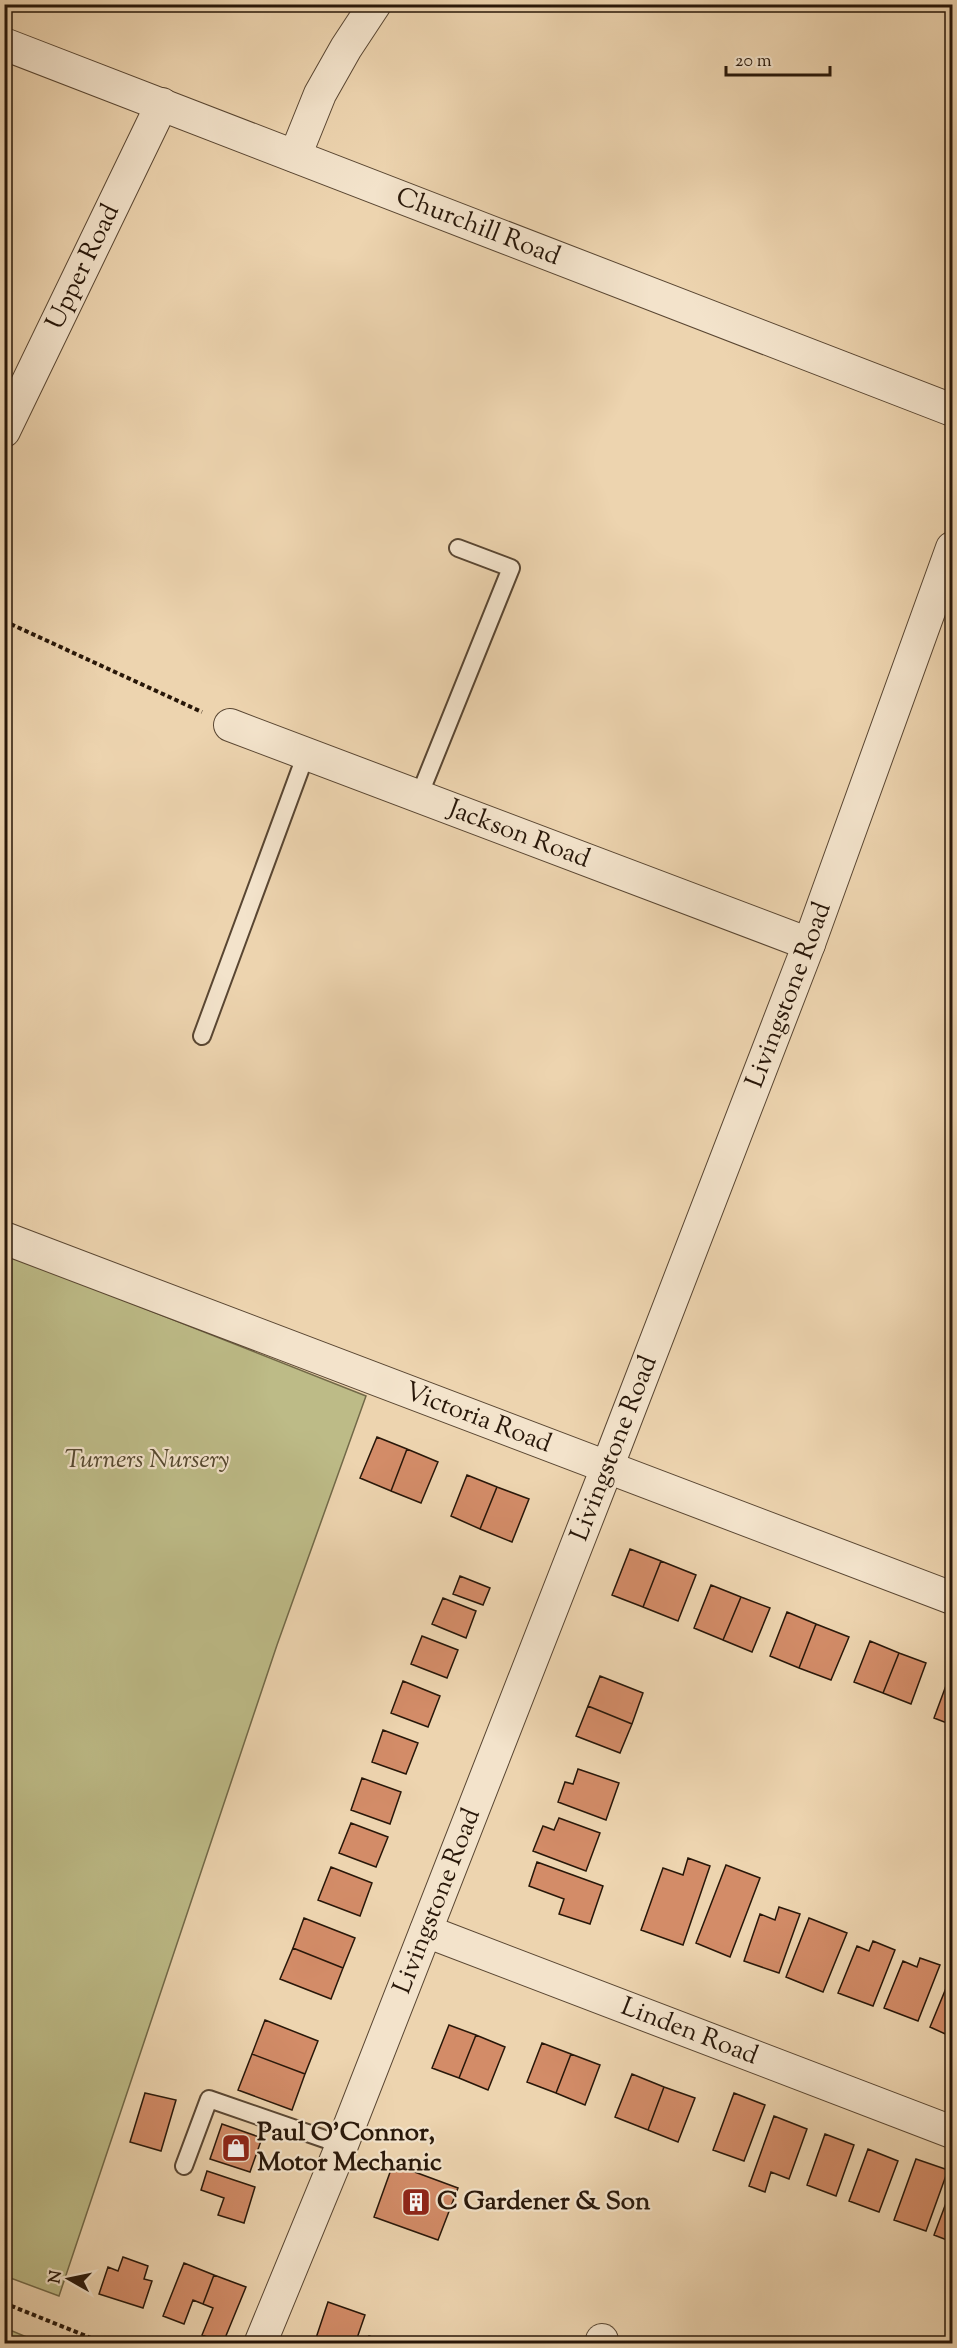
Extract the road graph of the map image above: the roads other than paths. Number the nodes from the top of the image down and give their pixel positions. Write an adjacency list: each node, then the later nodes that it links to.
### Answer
1 (375, 4): 4 (street)
2 (4, 44): 3 (street, Churchill Road)
3 (162, 104): 4 (street, Churchill Road); 6 (street, Upper Road)
4 (295, 156): 5 (street, Churchill Road)
5 (952, 410)
6 (4, 430)
7 (458, 548): 11 (lane)
8 (952, 548): 12 (street, Livingstone Road)
9 (230, 725): 10 (street, Jackson Road)
10 (306, 754): 11 (street, Jackson Road); 13 (lane)
11 (419, 796): 12 (street, Jackson Road)
12 (809, 944): 15 (street, Livingstone Road)
13 (202, 1036)
14 (4, 1238): 15 (street, Victoria Road)
15 (608, 1466): 16 (street, Victoria Road); 17 (street, Livingstone Road)
16 (952, 1598)
17 (426, 1931): 18 (street, Linden Road); 19 (street, Livingstone Road)
18 (952, 2132)
19 (342, 2145): 20 (lane); 21 (street, Livingstone Road)
20 (183, 2166)
21 (260, 2343)

